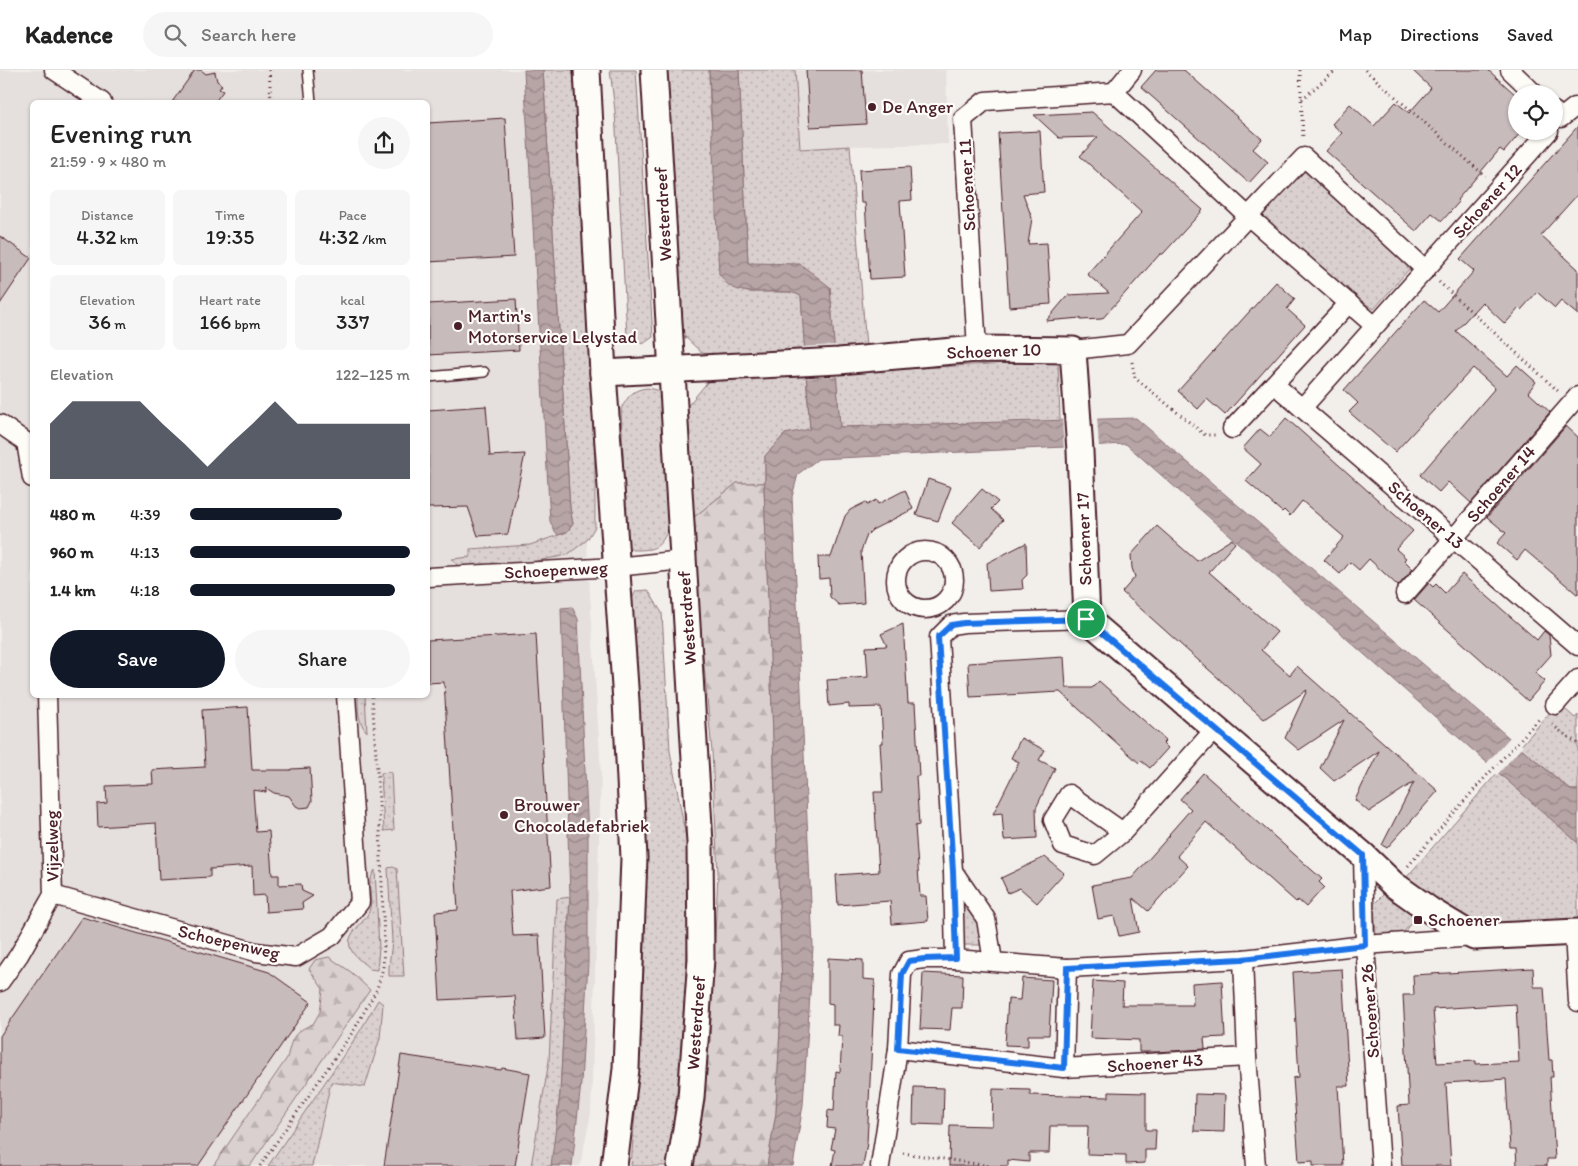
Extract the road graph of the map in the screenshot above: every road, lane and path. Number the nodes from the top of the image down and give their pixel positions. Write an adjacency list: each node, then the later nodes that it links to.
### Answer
1 (54, 70): 14 (street)
2 (270, 70): 15 (path)
3 (308, 70): 16 (lane)
4 (587, 70): 31 (main road)
5 (654, 70): 29 (main road, Westerdreef)
6 (1132, 70): 12 (street)
7 (1300, 70): 13 (path)
8 (1336, 70): 13 (path)
9 (1365, 70): 21 (path)
10 (1510, 70): 11 (street)
11 (1526, 85)
12 (1114, 92): 22 (street); 27 (street, Schoener 11)
13 (1302, 99): 20 (path)
14 (99, 100)
15 (271, 100)
16 (311, 100)
17 (1578, 108): 18 (street)
18 (1563, 114)
19 (1541, 140): 21 (street, Schoener 12)
20 (1304, 157): 22 (street); 23 (street)
21 (1498, 188): 23 (street, Schoener 12)
22 (1248, 216): 24 (street); 26 (street)
23 (1426, 270): 25 (street, Schoener 12); 34 (path)
24 (1349, 303): 25 (street); 33 (street)
25 (1375, 326): 35 (street, Schoener 12)
26 (1128, 344): 28 (street, Schoener 10); 37 (path)
27 (977, 350): 28 (main road, Schoener 10); 29 (main road, Schoener 10)
28 (1073, 350): 45 (main road, Schoener 17)
29 (672, 370): 31 (main road, Schoener 10); 40 (main road, Westerdreef)
30 (484, 372): 32 (lane)
31 (603, 373): 41 (main road)
32 (430, 377)
33 (1274, 384): 35 (street, Schoener 13); 37 (street)
34 (1575, 400): 39 (street, Schoener 14)
35 (1302, 408): 39 (street, Schoener 13)
36 (0, 424): 38 (street)
37 (1232, 429)
38 (30, 466)
39 (1453, 539): 43 (street, Schoener 14); 47 (street, Schoener 13)
40 (684, 560): 41 (street, Schoepenweg); 75 (main road, Westerdreef)
41 (616, 567): 42 (street, Schoepenweg); 74 (main road)
42 (430, 577)
43 (1405, 594)
44 (942, 604): 46 (street)
45 (1086, 619): 46 (street); 53 (main road)
46 (951, 625): 58 (street)
47 (1578, 646)
48 (1578, 679): 51 (street)
49 (47, 698): 60 (street, Vijzelweg)
50 (346, 698): 60 (street, Schoepenweg)
51 (1555, 705)
52 (1549, 722): 55 (path)
53 (1215, 729): 56 (street); 57 (main road)
54 (1528, 732): 59 (path)
55 (1578, 744)
56 (1123, 832)
57 (1363, 855): 59 (main road); 63 (street, Schoener 26)
58 (953, 871): 64 (street); 66 (street)
59 (1393, 884): 62 (main road)
60 (53, 895): 68 (street, Vijzelweg)
61 (1576, 933): 62 (main road); 69 (street)
62 (1474, 937): 63 (street)
63 (1365, 945): 65 (street); 78 (street, Schoener 26)
64 (956, 958): 66 (street); 70 (street)
65 (1242, 959): 67 (street); 71 (street)
66 (993, 961): 67 (street)
67 (1067, 968): 72 (street)
68 (0, 982)
69 (1578, 1002)
70 (898, 1049): 72 (street, Schoener 43); 73 (street)
71 (1247, 1057): 72 (street, Schoener 43); 77 (street)
72 (1064, 1068)
73 (882, 1158): 76 (path)
74 (614, 1166)
75 (680, 1166)
76 (991, 1166)
77 (1256, 1166)
78 (1381, 1166)

